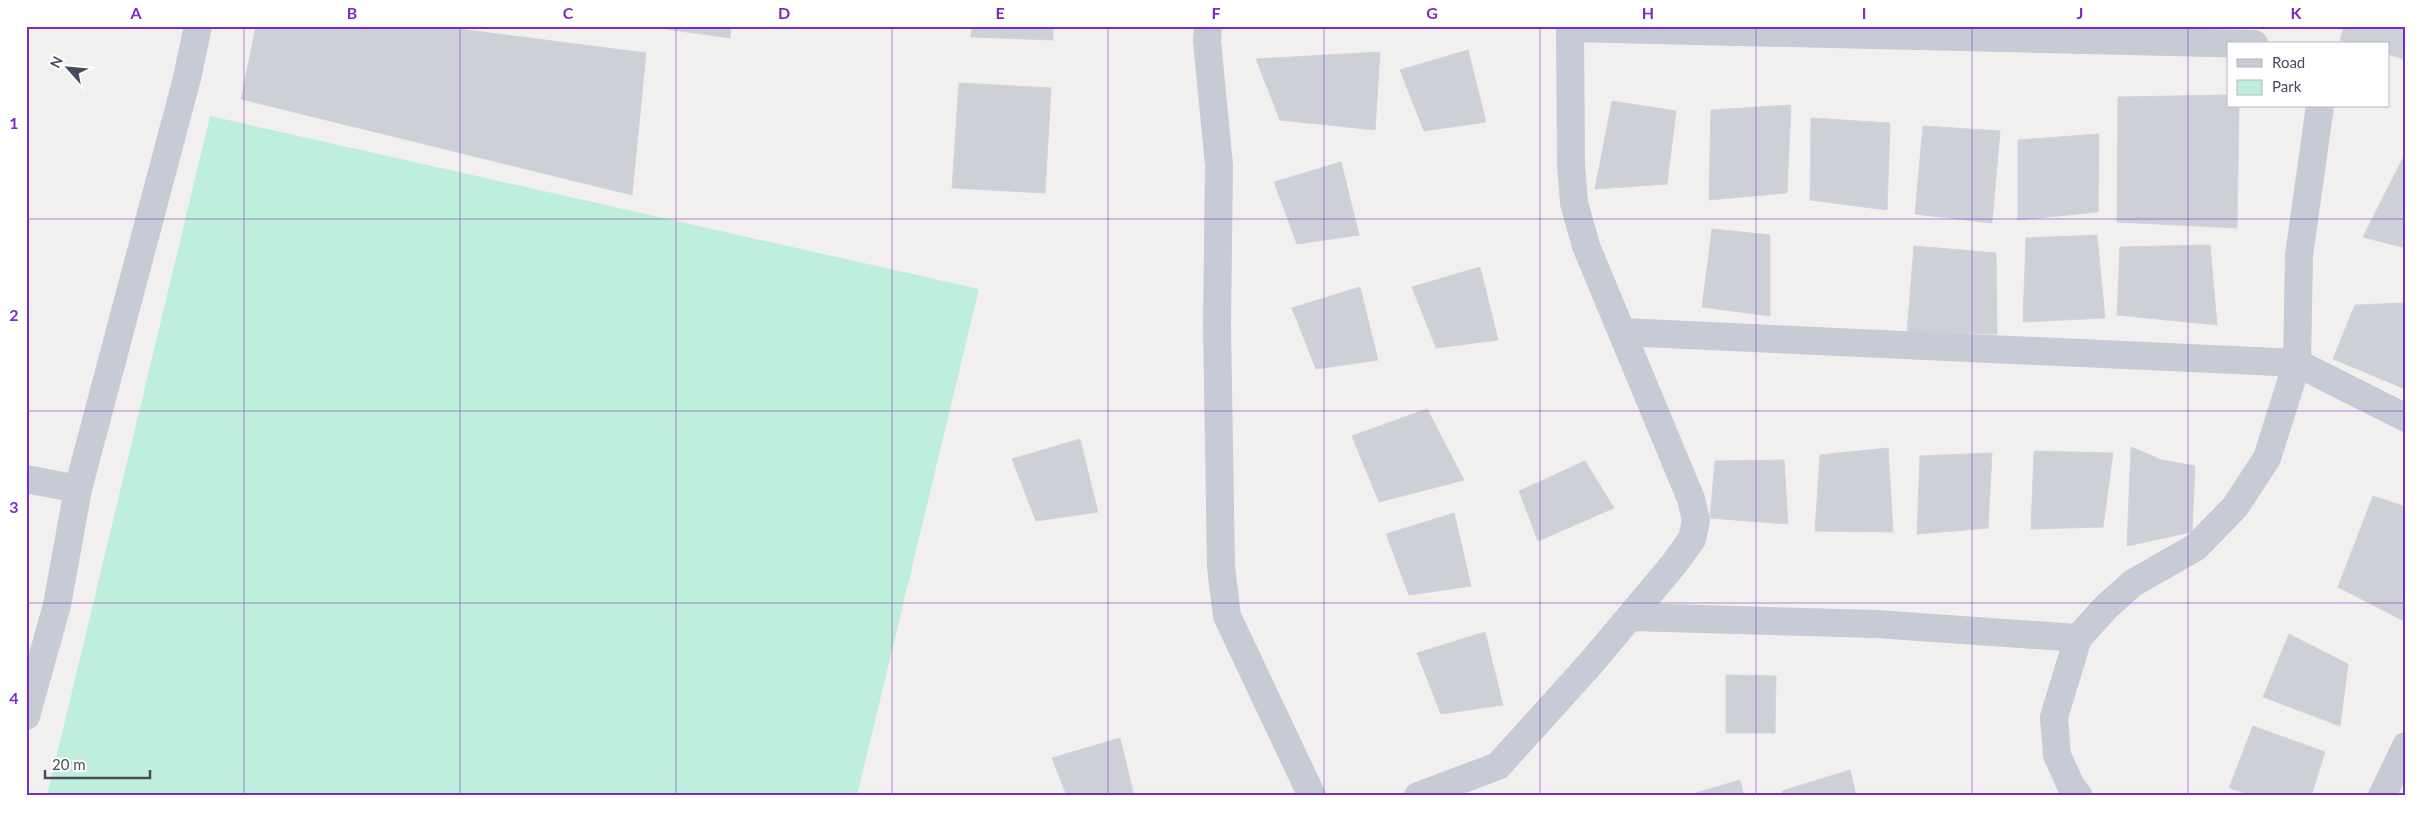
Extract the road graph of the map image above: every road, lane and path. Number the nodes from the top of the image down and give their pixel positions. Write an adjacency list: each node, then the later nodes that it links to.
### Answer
1 (198, 26): 11 (street)
2 (1208, 26): 16 (street)
3 (1570, 27): 4 (street); 7 (street)
4 (1871, 31): 5 (street)
5 (2227, 43)
6 (2320, 108): 8 (street)
7 (1622, 332): 8 (street); 12 (street)
8 (2297, 363): 9 (street); 13 (street)
9 (2406, 418)
10 (26, 479): 11 (street)
11 (78, 489): 14 (street)
12 (1630, 617): 13 (street); 17 (street)
13 (2078, 638): 18 (street)
14 (26, 716)
15 (2406, 746): 19 (street)
16 (1312, 796)
17 (1418, 796)
18 (2079, 796)
19 (2382, 796)

